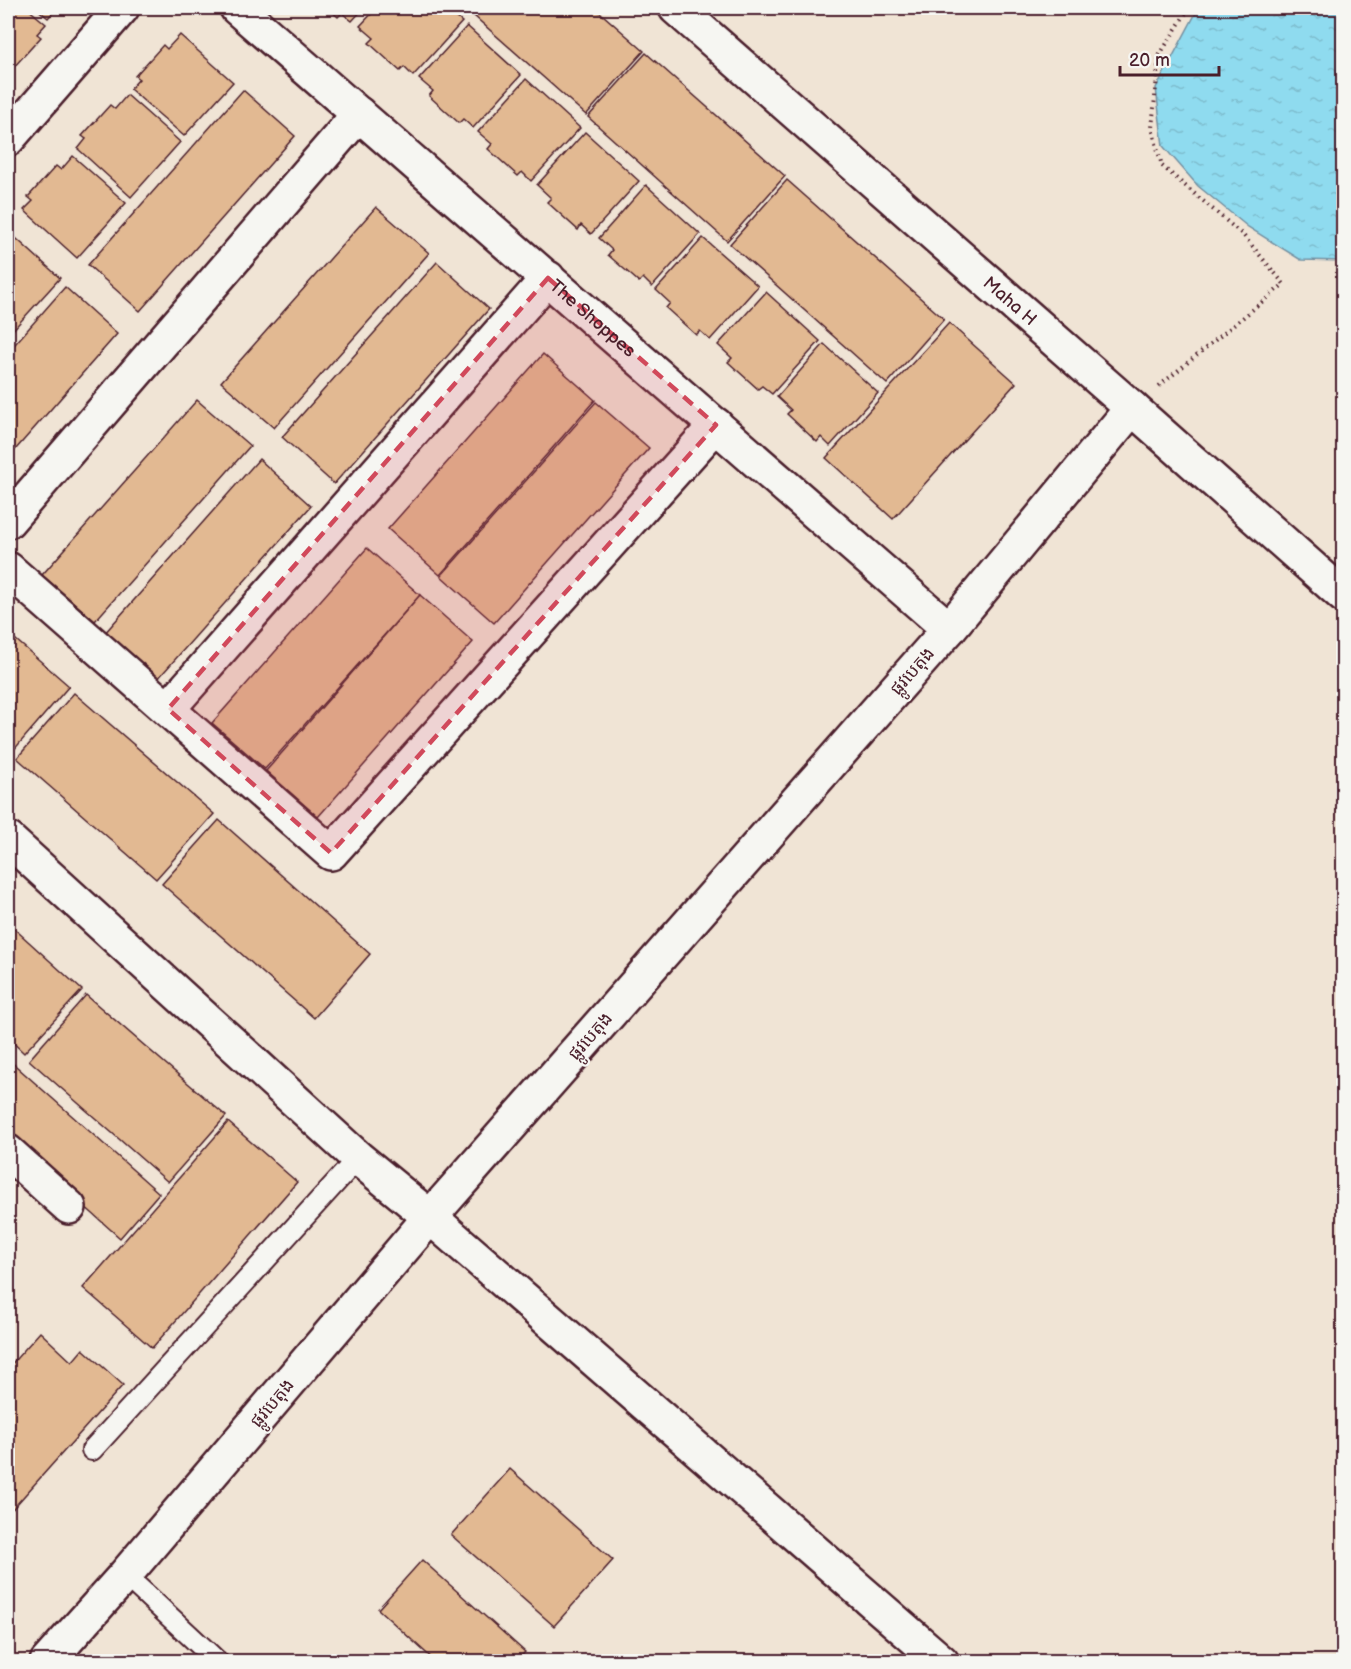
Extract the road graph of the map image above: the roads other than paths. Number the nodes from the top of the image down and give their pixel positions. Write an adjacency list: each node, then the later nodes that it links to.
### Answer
1 (122, 8): 5 (street)
2 (237, 8): 4 (street, The Shoppes)
3 (676, 8): 7 (street, Maha H)
4 (359, 114): 6 (street, The Shoppes); 9 (street)
5 (8, 139)
6 (548, 278): 8 (street, The Shoppes); 13 (street)
7 (1132, 408): 11 (street, Maha H); 12 (street, ផ្លូវបេតុង)
8 (716, 425): 12 (street, The Shoppes); 13 (street)
9 (8, 522)
10 (8, 569): 13 (street)
11 (1344, 596)
12 (949, 629): 18 (street, ផ្លូវបេតុង)
13 (168, 710)
14 (8, 839): 16 (street)
15 (8, 1152): 17 (street)
16 (358, 1158): 18 (street); 19 (lane)
17 (69, 1207)
18 (430, 1217): 20 (street, ផ្លូវបេតុង); 23 (street)
19 (92, 1450)
20 (125, 1575): 21 (street, ផ្លូវបេតុង); 22 (lane)
21 (47, 1662)
22 (218, 1662)
23 (942, 1662)

